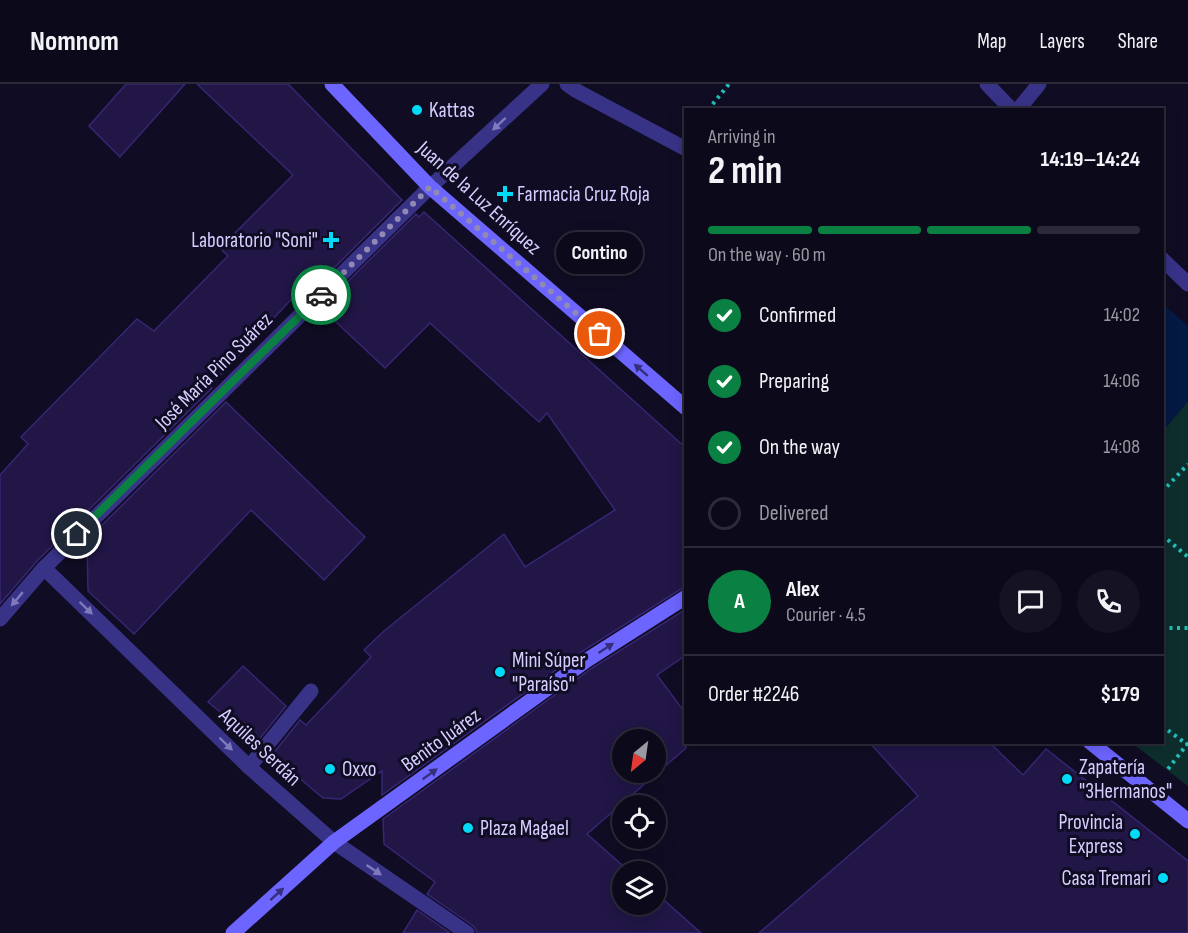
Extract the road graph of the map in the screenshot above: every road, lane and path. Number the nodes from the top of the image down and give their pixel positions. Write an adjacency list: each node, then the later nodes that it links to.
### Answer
1 (332, 84): 11 (street, Juan de la Luz Enríquez)
2 (542, 84): 11 (street, José María Pino Suárez, one-way to 11)
3 (567, 84): 10 (street)
4 (729, 84): 7 (path)
5 (987, 84): 8 (street)
6 (1039, 84): 9 (street)
7 (710, 108)
8 (1010, 108)
9 (1020, 108)
10 (684, 148)
11 (430, 187): 14 (street, Juan de la Luz Enríquez, one-way to 11); 19 (street, José María Pino Suárez)
12 (1164, 261): 13 (street)
13 (1188, 284)
14 (684, 406)
15 (1188, 464): 16 (path)
16 (1164, 490)
17 (1164, 537): 18 (path)
18 (1188, 557)
19 (44, 568): 21 (street, José María Pino Suárez, one-way to 21); 28 (street, Aquiles Serdán, one-way to 28)
20 (684, 598): 30 (street, Benito Juárez, one-way to 20)
21 (0, 619)
22 (1164, 628): 23 (path)
23 (1188, 628)
24 (311, 691): 28 (street)
25 (1164, 727): 27 (path)
26 (1092, 744): 29 (street)
27 (1188, 745)
28 (249, 767): 30 (street, Aquiles Serdán)
29 (1188, 821)
30 (334, 842): 31 (street, Benito Juárez, one-way to 30); 32 (street, Aquiles Serdán, one-way to 32)
31 (233, 933)
32 (467, 933)

